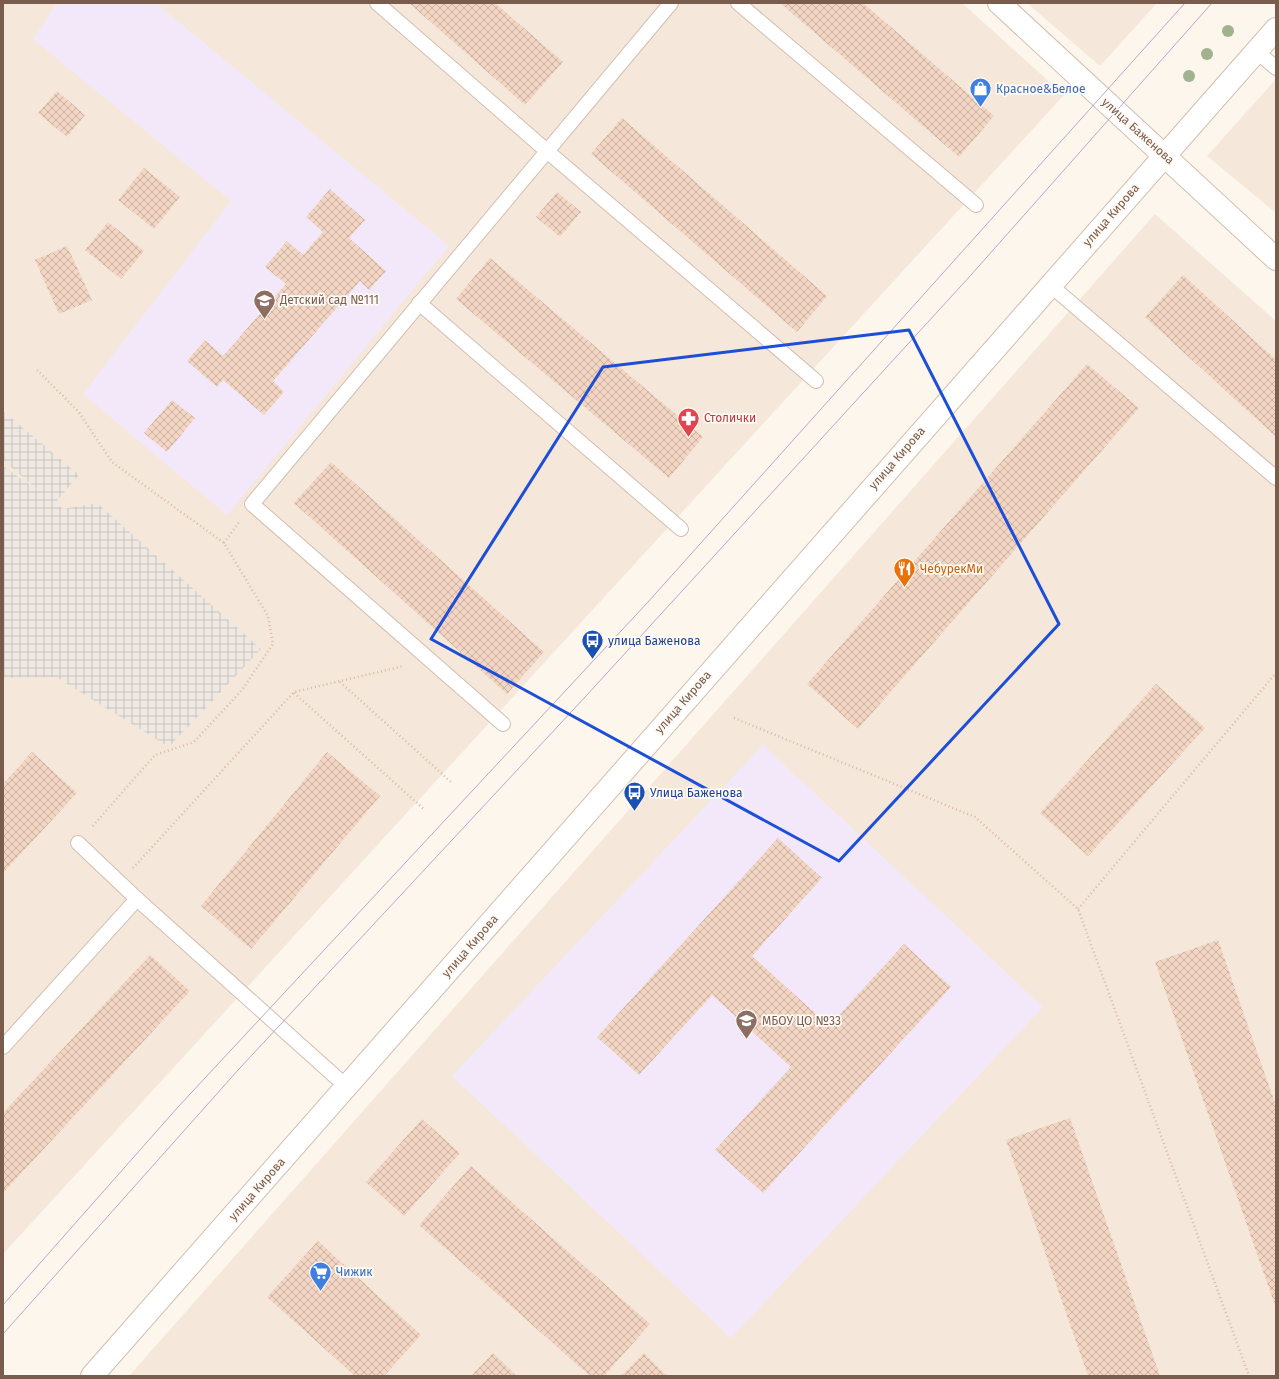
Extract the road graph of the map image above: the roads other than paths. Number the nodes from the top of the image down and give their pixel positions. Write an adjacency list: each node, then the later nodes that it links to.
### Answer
1 (377, 3): 8 (lane)
2 (671, 3): 8 (lane)
3 (738, 3): 10 (lane)
4 (999, 3): 9 (street, улица Баженова)
5 (1276, 28): 6 (street, улица Кирова)
6 (1256, 51): 7 (lane); 9 (street, улица Кирова)
7 (1276, 68)
8 (548, 152): 13 (lane); 14 (lane)
9 (1165, 155): 11 (street, улица Баженова); 12 (street, улица Кирова)
10 (976, 205)
11 (1276, 259)
12 (1050, 285): 15 (lane); 21 (street, улица Кирова)
13 (419, 303): 16 (lane); 17 (lane)
14 (816, 381)
15 (1276, 478)
16 (681, 529)
17 (503, 724)
18 (78, 843): 19 (lane)
19 (137, 899): 20 (lane); 21 (lane)
20 (3, 1047)
21 (347, 1087): 22 (street, улица Кирова)
22 (92, 1376)

